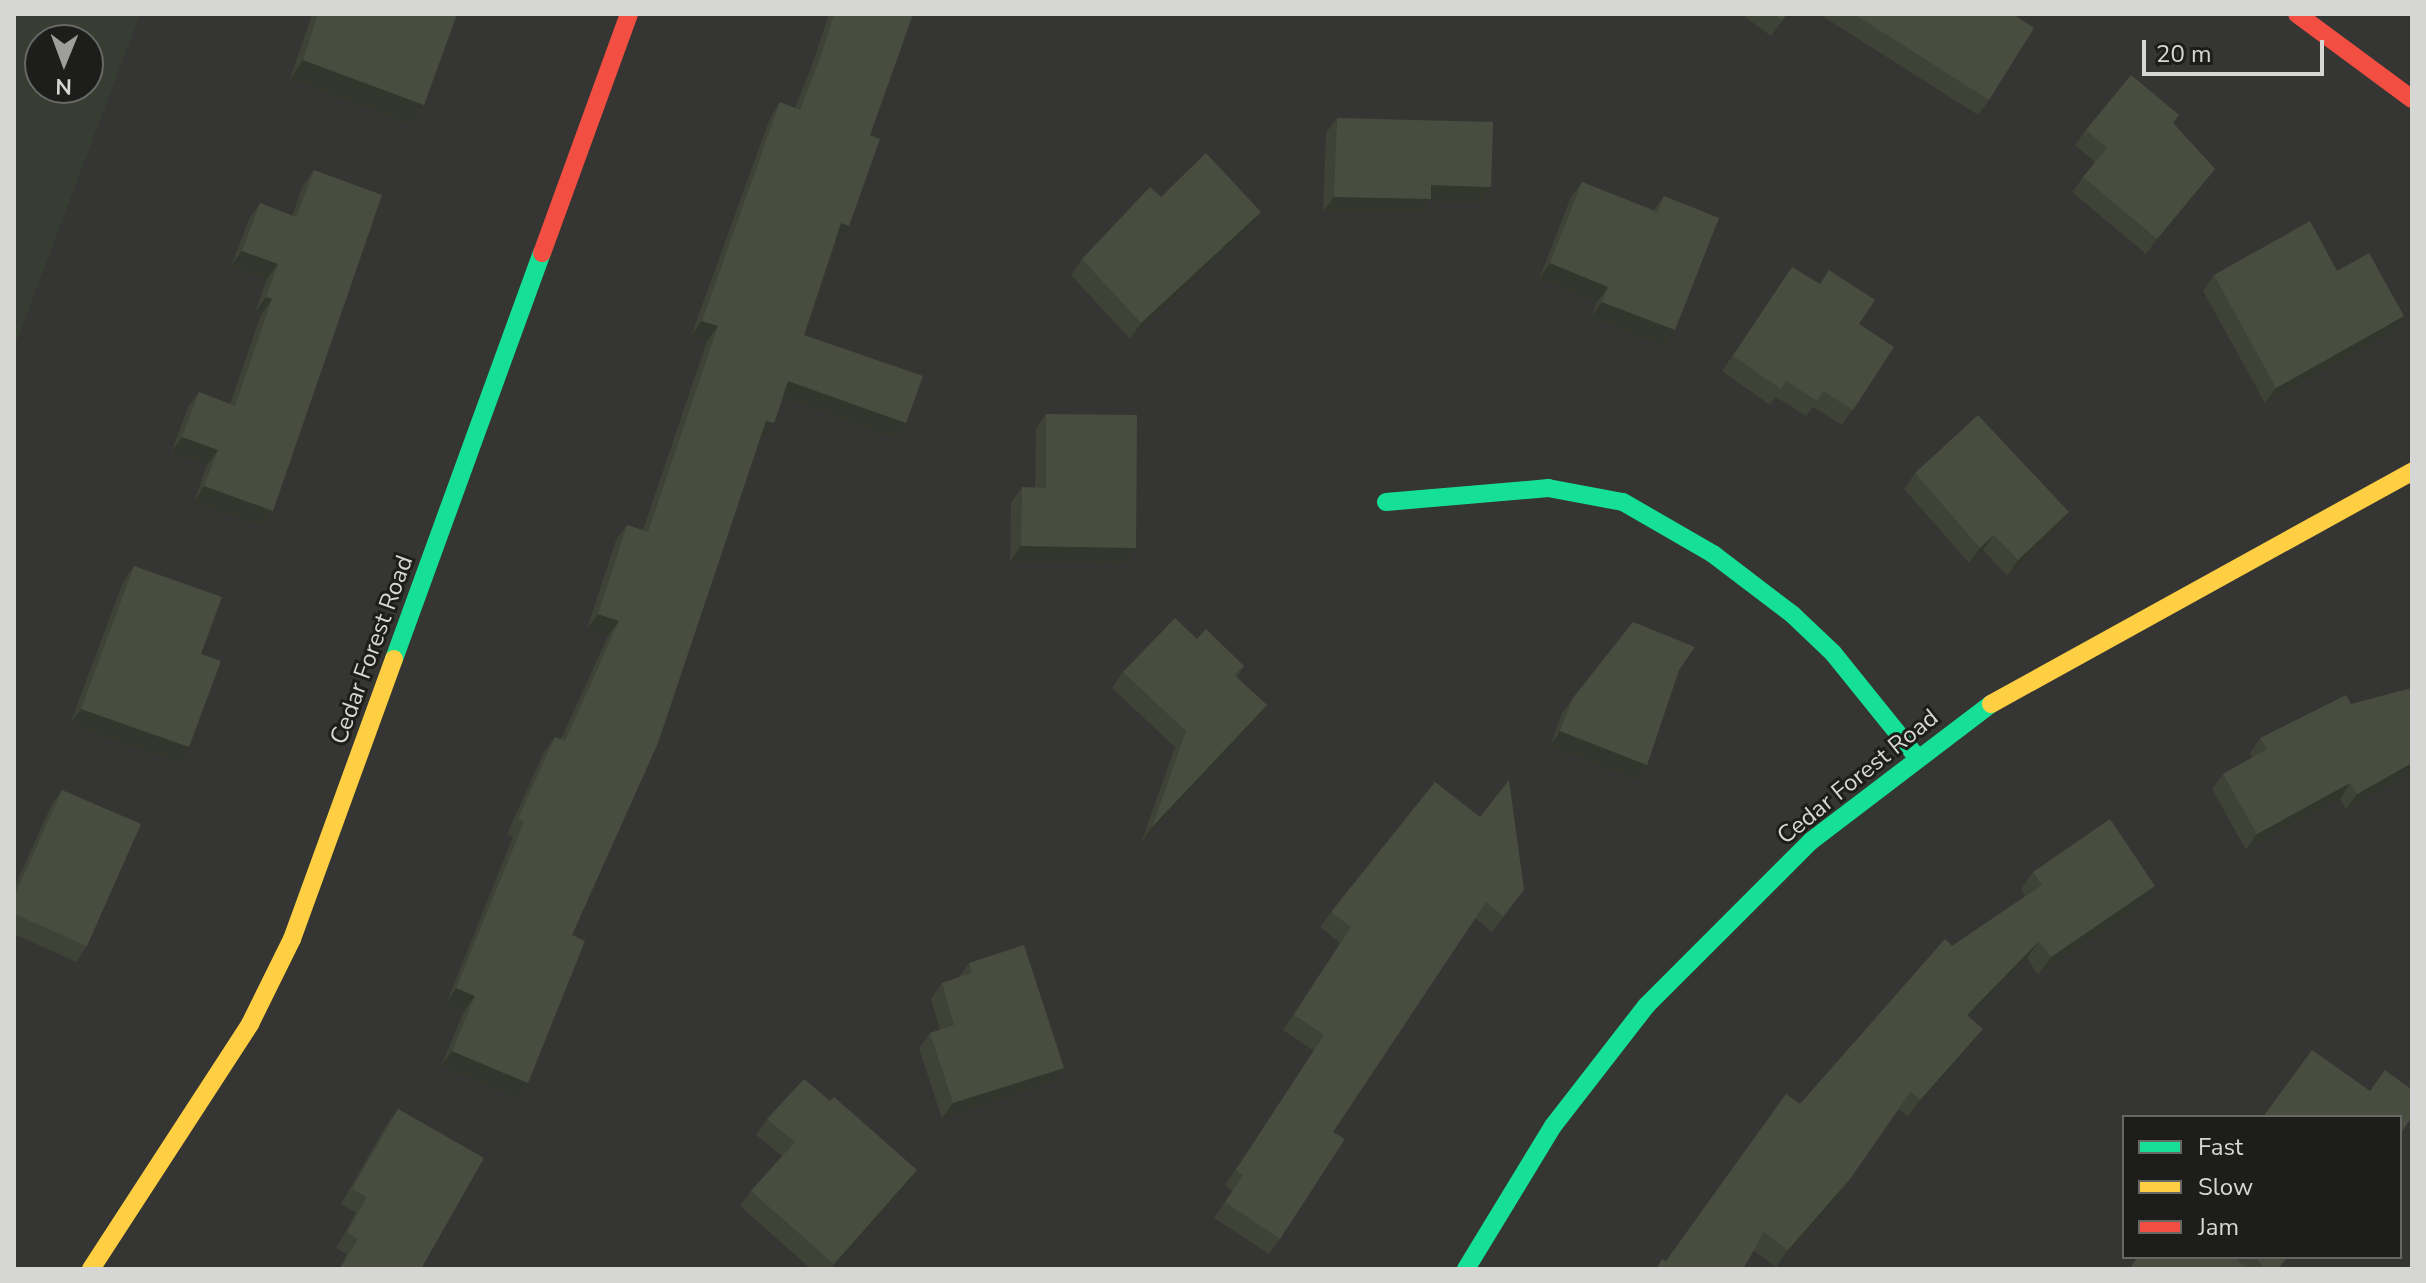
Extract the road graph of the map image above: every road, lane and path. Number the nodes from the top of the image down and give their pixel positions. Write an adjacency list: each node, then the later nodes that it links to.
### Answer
1 (629, 14): 7 (street, Cedar Forest Road)
2 (2297, 14): 3 (street)
3 (2412, 99)
4 (2412, 472): 6 (street, Cedar Forest Road)
5 (1386, 502): 6 (street)
6 (1917, 757): 8 (street, Cedar Forest Road)
7 (91, 1269)
8 (1466, 1269)

